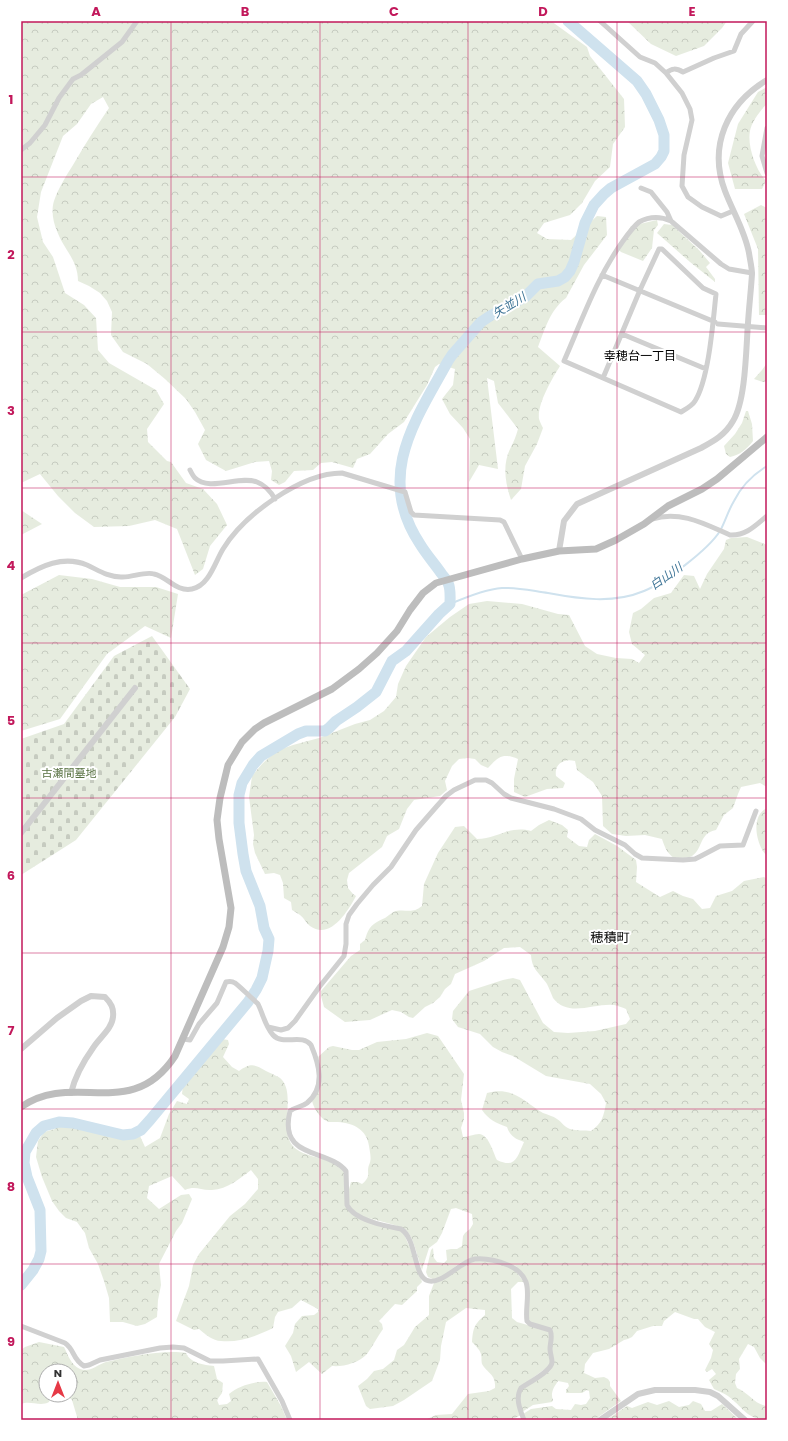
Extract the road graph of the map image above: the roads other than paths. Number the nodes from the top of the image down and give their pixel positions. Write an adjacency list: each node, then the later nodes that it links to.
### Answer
1 (137, 21): 7 (street)
2 (600, 21): 4 (street)
3 (753, 21): 4 (street)
4 (666, 73): 10 (street)
5 (767, 80): 10 (street)
6 (767, 128): 8 (street)
7 (21, 150)
8 (766, 171)
9 (641, 188): 11 (street)
10 (733, 211): 12 (street)
11 (671, 221): 12 (street); 13 (street)
12 (752, 273): 25 (street)
13 (602, 275): 14 (street); 19 (street)
14 (640, 290): 15 (street); 15 (street); 17 (street)
15 (712, 321): 16 (street, bridge); 18 (street)
16 (767, 328)
17 (622, 334): 18 (street); 19 (street)
18 (706, 369): 19 (street)
19 (603, 378)
20 (767, 437): 24 (main road)
21 (190, 470): 22 (street)
22 (275, 499): 26 (street); 27 (street)
23 (767, 516): 24 (street)
24 (644, 524): 25 (main road)
25 (559, 551): 26 (main road)
26 (522, 559): 32 (main road)
27 (21, 578)
28 (136, 688): 30 (street)
29 (756, 811): 31 (street)
30 (21, 833)
31 (268, 1027): 32 (street); 38 (street)
32 (183, 1039): 34 (main road)
33 (21, 1049): 34 (street)
34 (71, 1093): 35 (main road)
35 (21, 1107)
36 (21, 1326): 37 (street)
37 (290, 1420)
38 (524, 1420)
39 (600, 1420): 40 (street)
40 (746, 1420)

